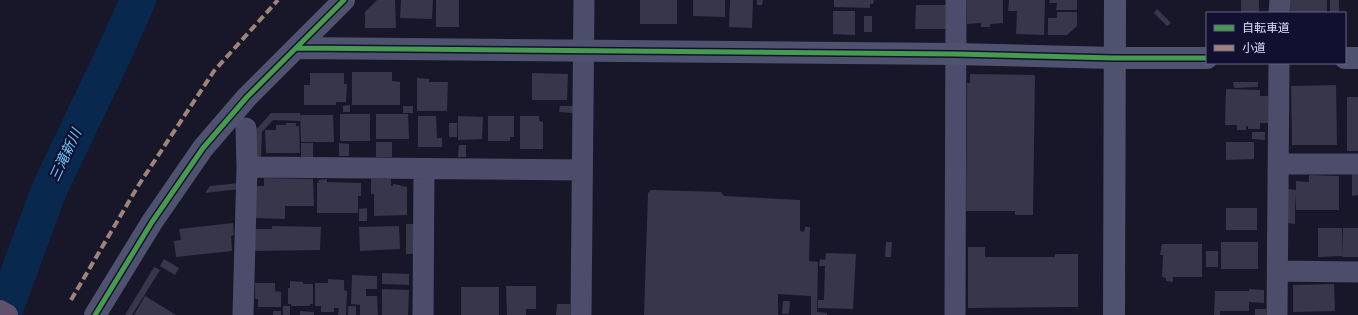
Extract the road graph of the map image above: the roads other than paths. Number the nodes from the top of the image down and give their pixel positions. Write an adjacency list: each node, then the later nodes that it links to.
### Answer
1 (344, 0): 7 (street)
2 (584, 0): 8 (street)
3 (956, 0): 9 (street)
4 (1115, 0): 10 (street)
5 (1280, 0): 6 (street)
6 (1279, 12)
7 (297, 48): 8 (street); 25 (street)
8 (584, 51): 9 (street); 20 (street)
9 (956, 54): 10 (street); 29 (street)
10 (1114, 58): 11 (street); 30 (street)
11 (1206, 58)
12 (1346, 58): 13 (street)
13 (1358, 58)
14 (1279, 64): 16 (street)
15 (246, 128): 18 (street)
16 (1278, 164): 17 (street); 21 (street)
17 (1358, 164)
18 (247, 167): 19 (street); 26 (street)
19 (424, 169): 20 (street); 27 (street)
20 (582, 170): 28 (street)
21 (1278, 271): 22 (street); 31 (street)
22 (1358, 272)
23 (0, 311): 24 (highway)
24 (7, 315)
25 (95, 315)
26 (242, 315)
27 (423, 315)
28 (581, 315)
29 (955, 315)
30 (1114, 315)
31 (1277, 315)

